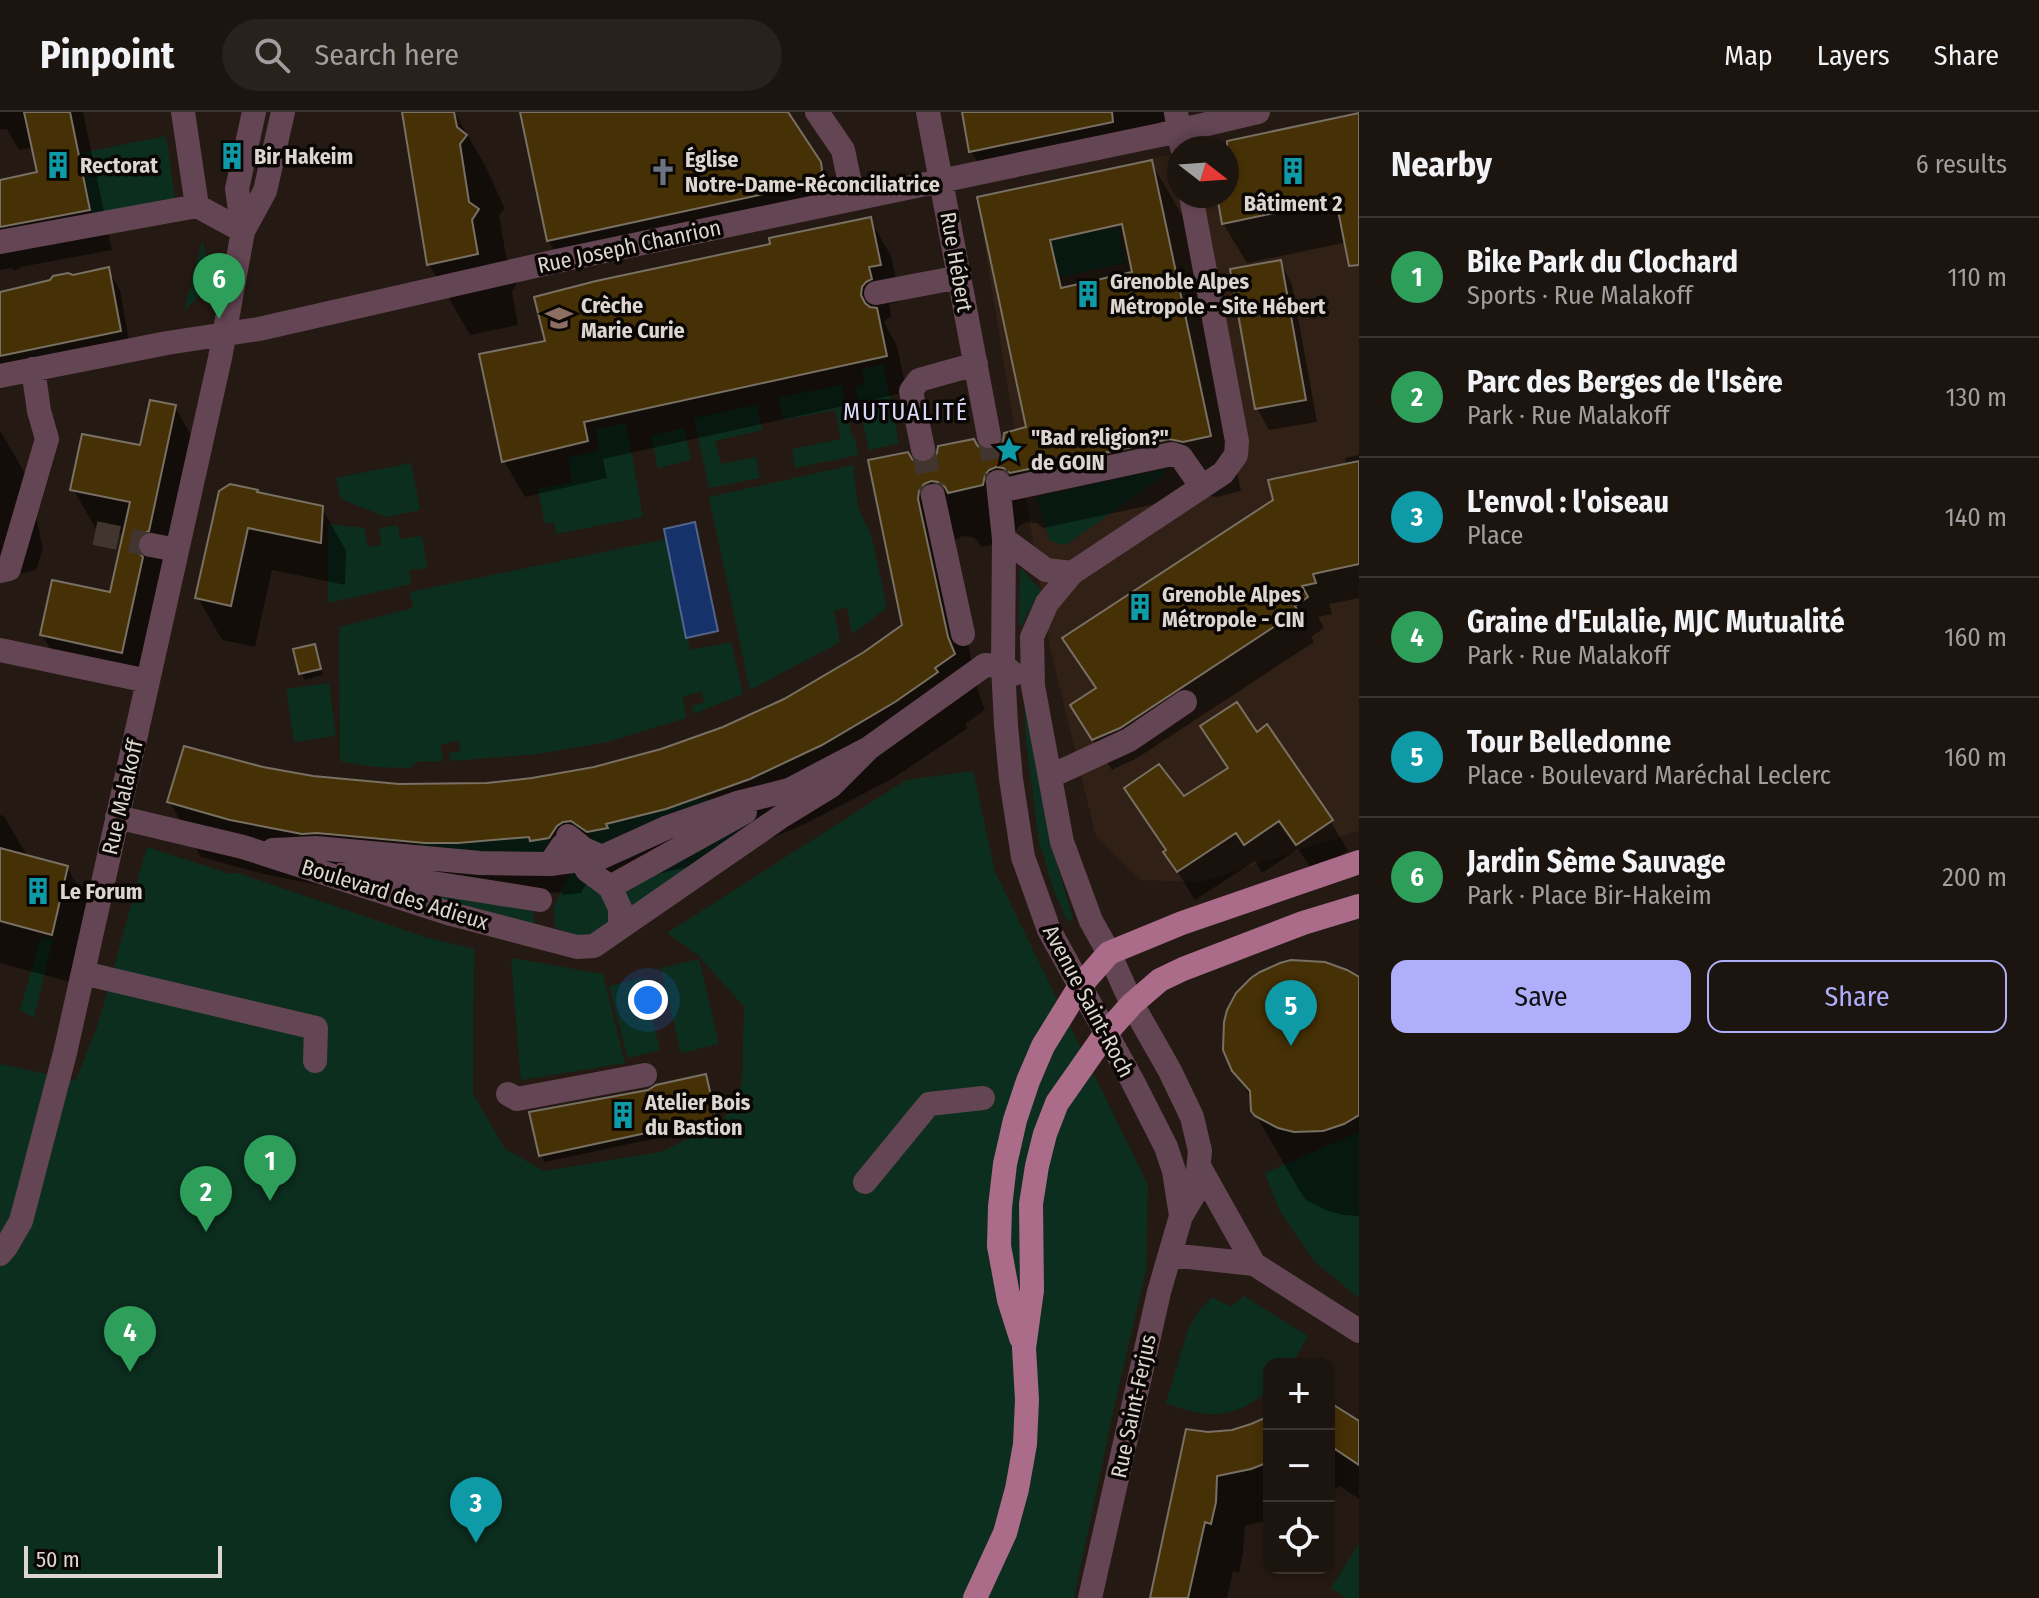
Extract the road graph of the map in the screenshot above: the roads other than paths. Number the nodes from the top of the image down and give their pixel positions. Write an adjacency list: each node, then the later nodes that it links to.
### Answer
1 (183, 112): 10 (street)
2 (254, 112): 12 (street)
3 (283, 112): 12 (street)
4 (817, 112): 9 (street)
5 (928, 112): 8 (street, Rue Hébert)
6 (1258, 112): 7 (street, Rue Joseph Chanrion)
7 (1179, 130): 8 (street, Rue Joseph Chanrion)
8 (941, 180): 9 (street, Rue Joseph Chanrion); 14 (street, Rue Hébert)
9 (853, 198): 16 (street, Rue Joseph Chanrion)
10 (197, 206): 12 (street); 13 (street)
11 (1193, 208): 22 (street)
12 (243, 231): 16 (street, Rue Malakoff)
13 (0, 242)
14 (960, 277): 15 (street); 17 (street, Rue Hébert)
15 (876, 293)
16 (224, 334): 18 (street, Rue Joseph Chanrion); 26 (street, Rue Malakoff)
17 (976, 364): 20 (street, Rue Hébert); 21 (street)
18 (33, 369): 19 (street, Rue Joseph Chanrion); 27 (street)
19 (0, 376)
20 (989, 436)
21 (923, 449)
22 (1202, 487): 24 (street); 28 (street)
23 (933, 496): 29 (street)
24 (1004, 539): 28 (street); 31 (street)
25 (151, 545): 26 (street)
26 (177, 550): 32 (street, Rue Malakoff)
27 (0, 571)
28 (1072, 573): 33 (street, Avenue Saint-Roch)
29 (963, 634)
30 (0, 650): 32 (street)
31 (1003, 666): 33 (street); 35 (street, Boulevard des Adieux); 52 (street, Avenue Saint-Roch)
32 (148, 681): 38 (street, Rue Malakoff)
33 (1033, 686): 36 (street, Avenue Saint-Roch)
34 (1185, 702): 36 (street)
35 (869, 748): 37 (street, Boulevard des Adieux); 48 (street, Boulevard des Adieux)
36 (1051, 776): 50 (street, Avenue Saint-Roch)
37 (789, 790): 42 (street, Boulevard des Adieux); 45 (street, Boulevard des Adieux)
38 (117, 817): 40 (street, Boulevard des Adieux); 51 (street, Rue Malakoff)
39 (568, 836): 42 (street); 44 (street); 45 (street); 46 (street)
40 (243, 847): 41 (street, Boulevard des Adieux); 49 (street, Boulevard des Adieux)
41 (273, 850): 44 (street, Boulevard des Adieux); 46 (street, Boulevard des Adieux)
42 (602, 857): 44 (street, Boulevard des Adieux, bridge)
43 (1359, 862): 50 (main road)
44 (550, 864)
45 (610, 887): 48 (street)
46 (540, 900): 49 (street)
47 (1359, 906): 53 (main road)
48 (620, 928): 49 (street, Boulevard des Adieux)
49 (548, 939)
50 (1109, 953): 52 (main road); 53 (street, Avenue Saint-Roch)
51 (83, 973): 55 (street); 62 (street, Rue Malakoff)
52 (1080, 986): 54 (street, Avenue Saint-Roch); 66 (main road)
53 (1132, 1004): 54 (main road); 59 (street, Avenue Saint-Roch)
54 (1106, 1033): 61 (street, Avenue Saint-Roch); 66 (main road)
55 (315, 1061)
56 (645, 1075): 57 (street)
57 (508, 1094)
58 (983, 1098): 60 (street)
59 (1199, 1166): 61 (street, Avenue Saint-Roch); 64 (street, Avenue Saint-Roch)
60 (865, 1182)
61 (1181, 1216): 63 (street, Rue Saint-Ferjus)
62 (0, 1254)
63 (1170, 1255): 64 (street, Avenue Saint-Roch); 68 (street, Rue Saint-Ferjus)
64 (1254, 1264): 65 (street, Avenue Saint-Roch)
65 (1359, 1331)
66 (1024, 1348): 67 (main road)
67 (975, 1598)
68 (1090, 1598)

